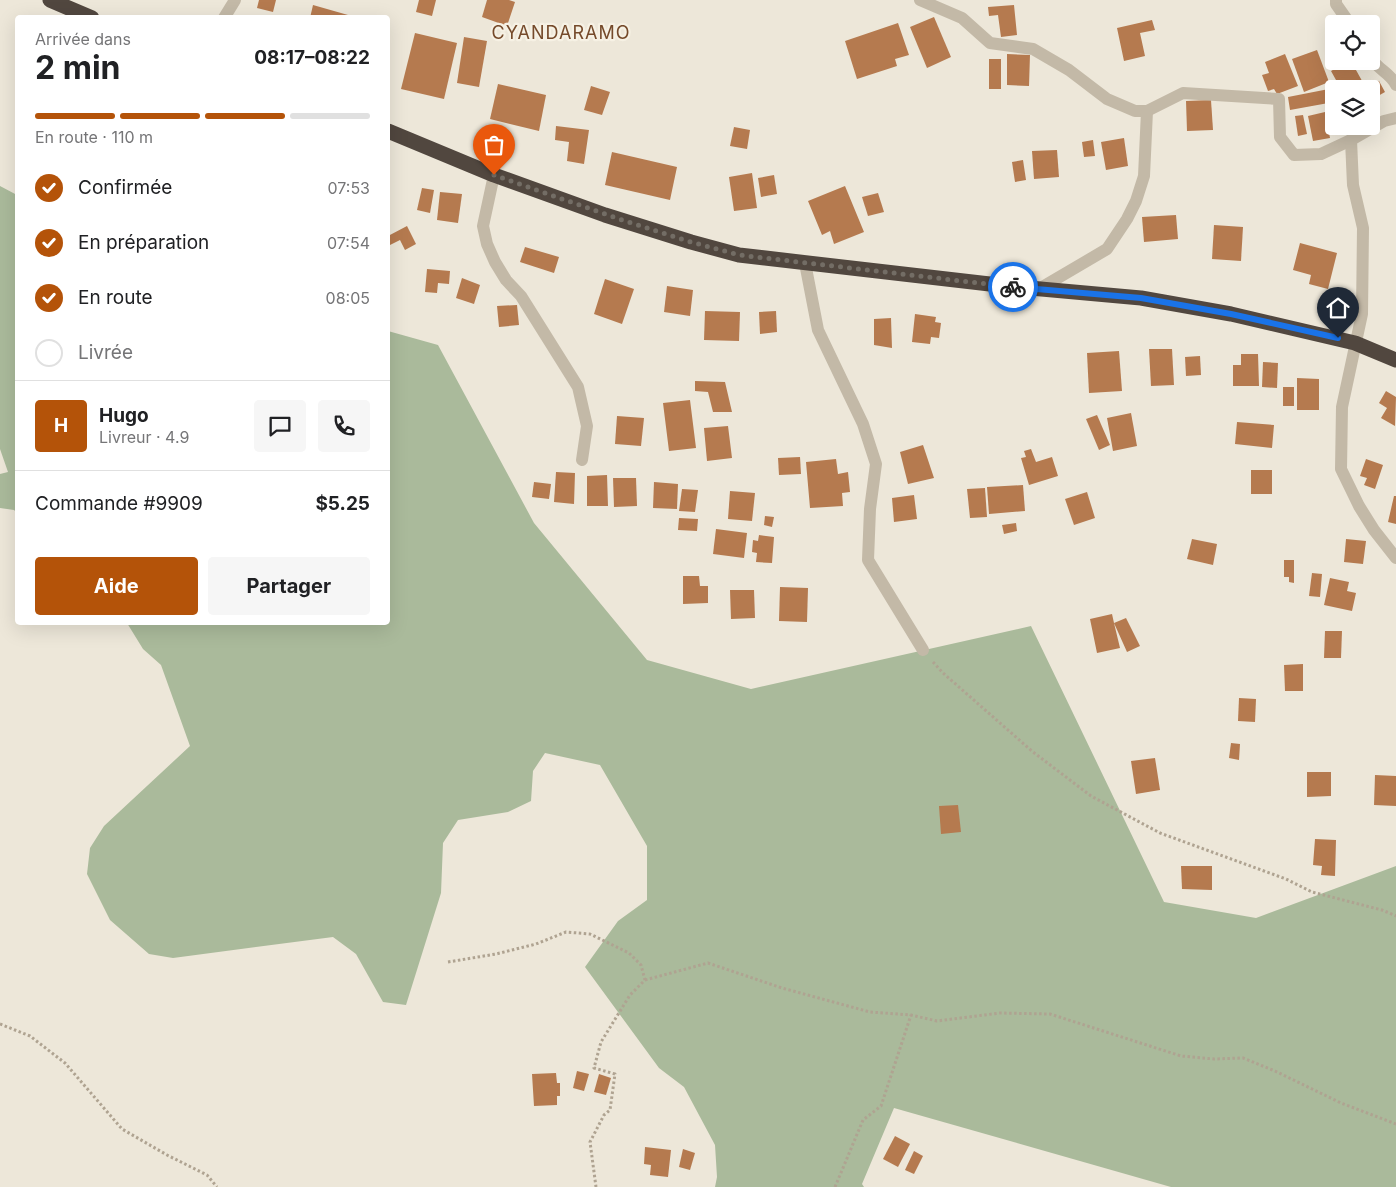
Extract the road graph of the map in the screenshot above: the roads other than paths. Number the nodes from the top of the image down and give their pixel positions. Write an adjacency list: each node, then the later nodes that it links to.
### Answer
1 (50, 0): 5 (highway)
2 (235, 0): 6 (street)
3 (920, 0): 10 (street)
4 (1336, 0): 7 (street)
5 (85, 15)
6 (226, 15)
7 (1344, 15)
8 (1380, 69): 9 (street)
9 (1396, 85)
10 (1147, 111): 13 (street); 16 (street)
11 (1396, 118): 13 (street)
12 (390, 132): 14 (highway)
13 (1351, 140): 17 (street)
14 (494, 175): 15 (highway); 19 (street)
15 (805, 263): 16 (highway); 21 (street)
16 (1039, 289): 17 (highway)
17 (1355, 342): 18 (highway); 20 (street)
18 (1396, 360)
19 (582, 460)
20 (1396, 558)
21 (923, 650)

